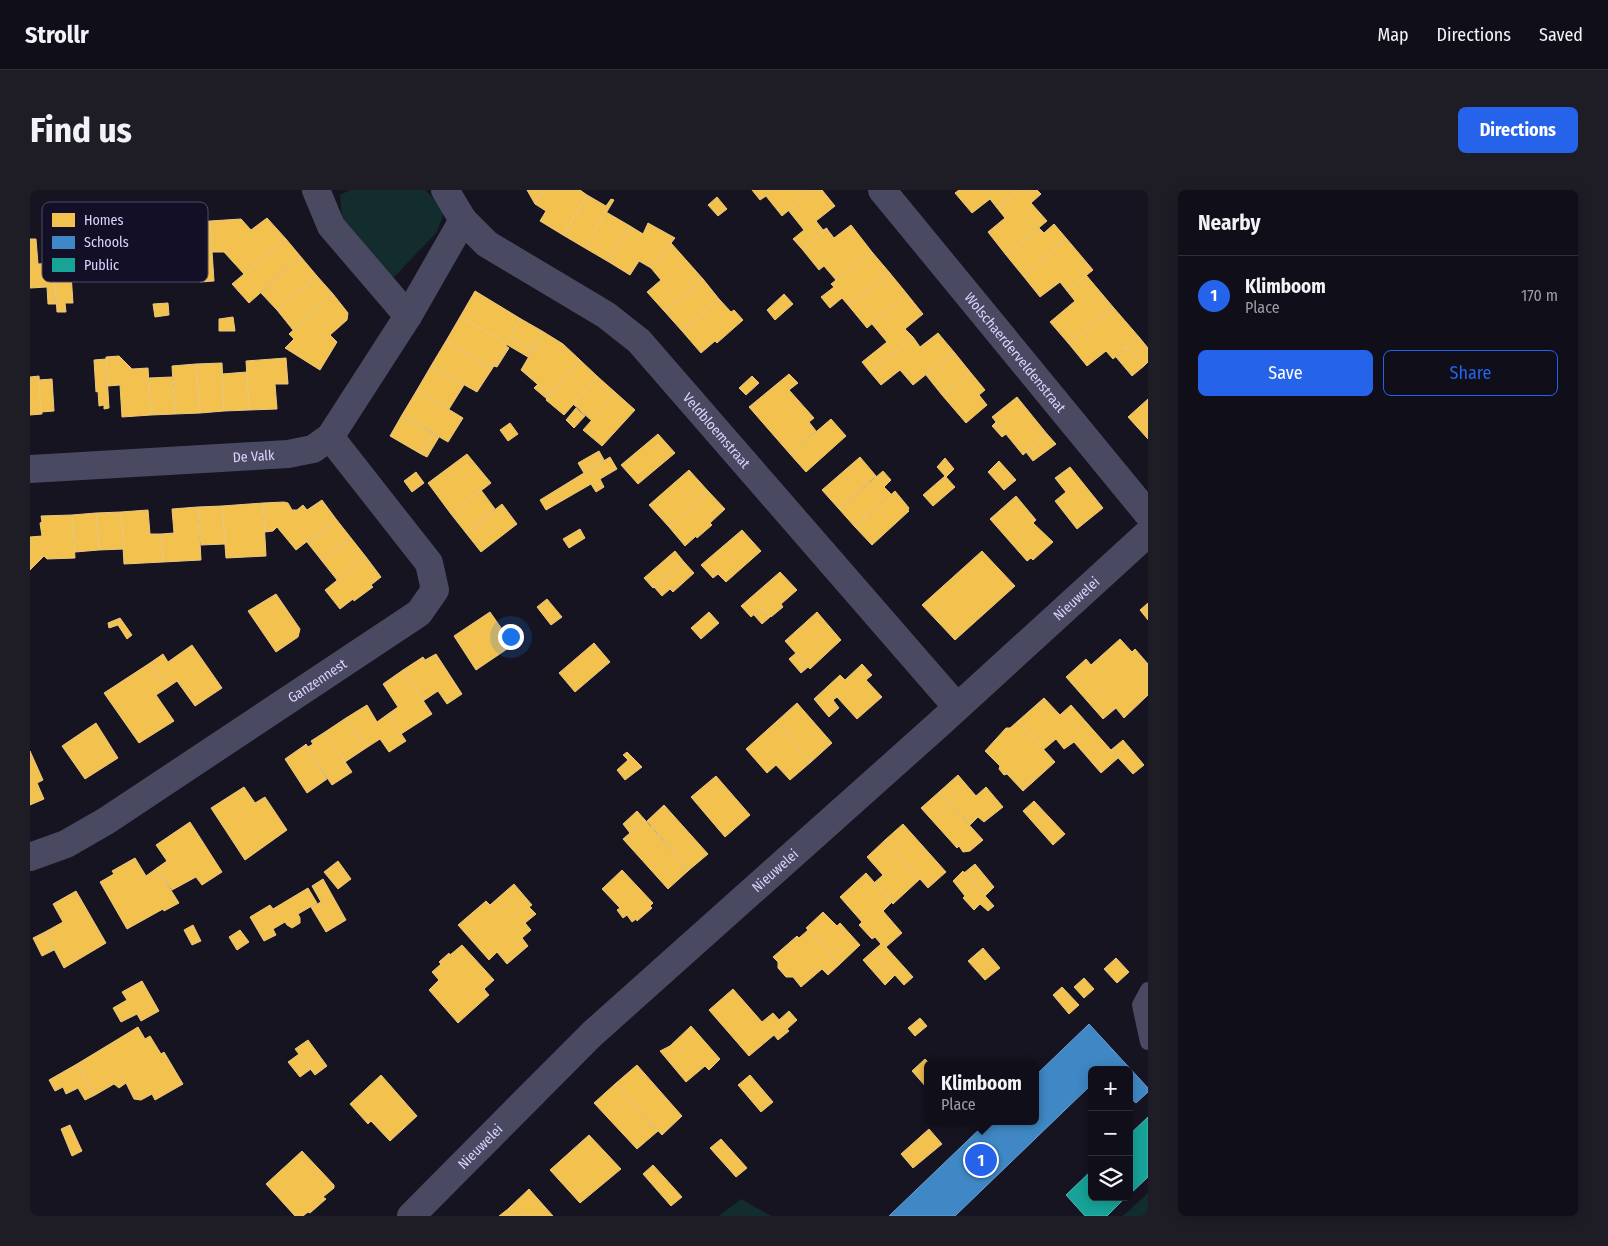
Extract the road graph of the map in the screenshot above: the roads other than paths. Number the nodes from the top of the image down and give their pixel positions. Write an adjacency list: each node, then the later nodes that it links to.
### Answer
1 (316, 190): 5 (street)
2 (445, 190): 4 (street, Veldbloemstraat)
3 (882, 190): 8 (street, Wolschaerderveldenstraat)
4 (463, 220): 5 (street, De Valk); 10 (street, Veldbloemstraat)
5 (408, 316): 6 (street, De Valk)
6 (330, 437): 7 (street, De Valk); 11 (street, Ganzennest)
7 (30, 469)
8 (1148, 514)
9 (1148, 534): 10 (street, Nieuwelei)
10 (957, 707): 14 (street, Nieuwelei)
11 (30, 857)
12 (1148, 990): 13 (lane)
13 (1148, 1042)
14 (411, 1216)

